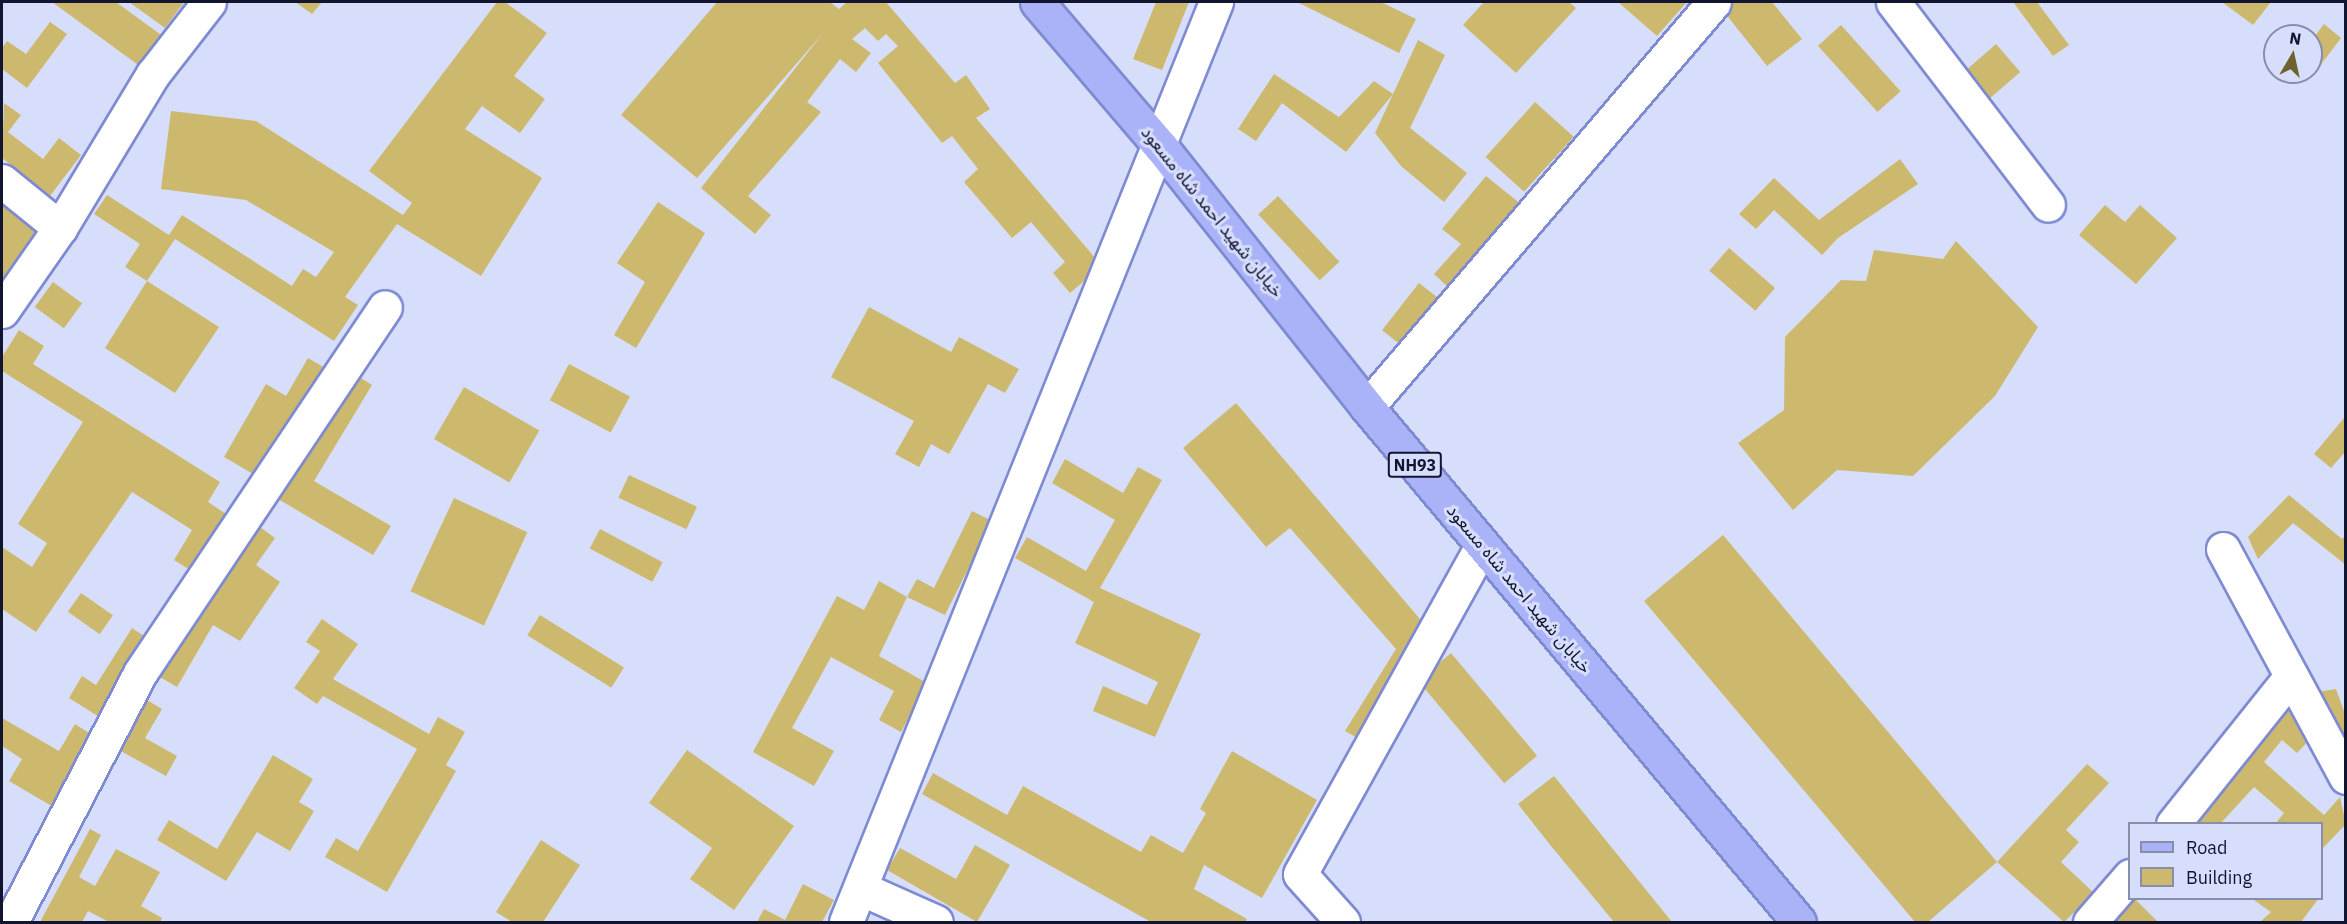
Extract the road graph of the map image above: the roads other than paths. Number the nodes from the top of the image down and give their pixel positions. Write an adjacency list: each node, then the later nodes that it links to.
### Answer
1 (209, 2): 9 (street)
2 (1037, 2): 6 (main road, خیابان شهید احمد شاه مسعود / NH93)
3 (1216, 2): 6 (street)
4 (1714, 2): 12 (street)
5 (1893, 2): 8 (street)
6 (1161, 147): 12 (main road, خیابان شهید احمد شاه مسعود / NH93); 19 (street)
7 (2, 181): 9 (street)
8 (2048, 205)
9 (60, 228): 11 (street)
10 (385, 307): 20 (street)
11 (2, 311)
12 (1367, 407): 13 (main road, خیابان شهید احمد شاه مسعود / NH93)
13 (1482, 546): 23 (street); 24 (main road, خیابان شهید احمد شاه مسعود / NH93)
14 (2223, 549): 15 (street)
15 (2291, 676): 16 (street); 17 (street)
16 (2346, 777)
17 (2175, 822)
18 (2128, 878): 25 (street)
19 (860, 888): 21 (street); 22 (street)
20 (11, 922)
21 (846, 922)
22 (936, 922)
23 (1343, 922)
24 (1799, 922)
25 (2090, 922)

